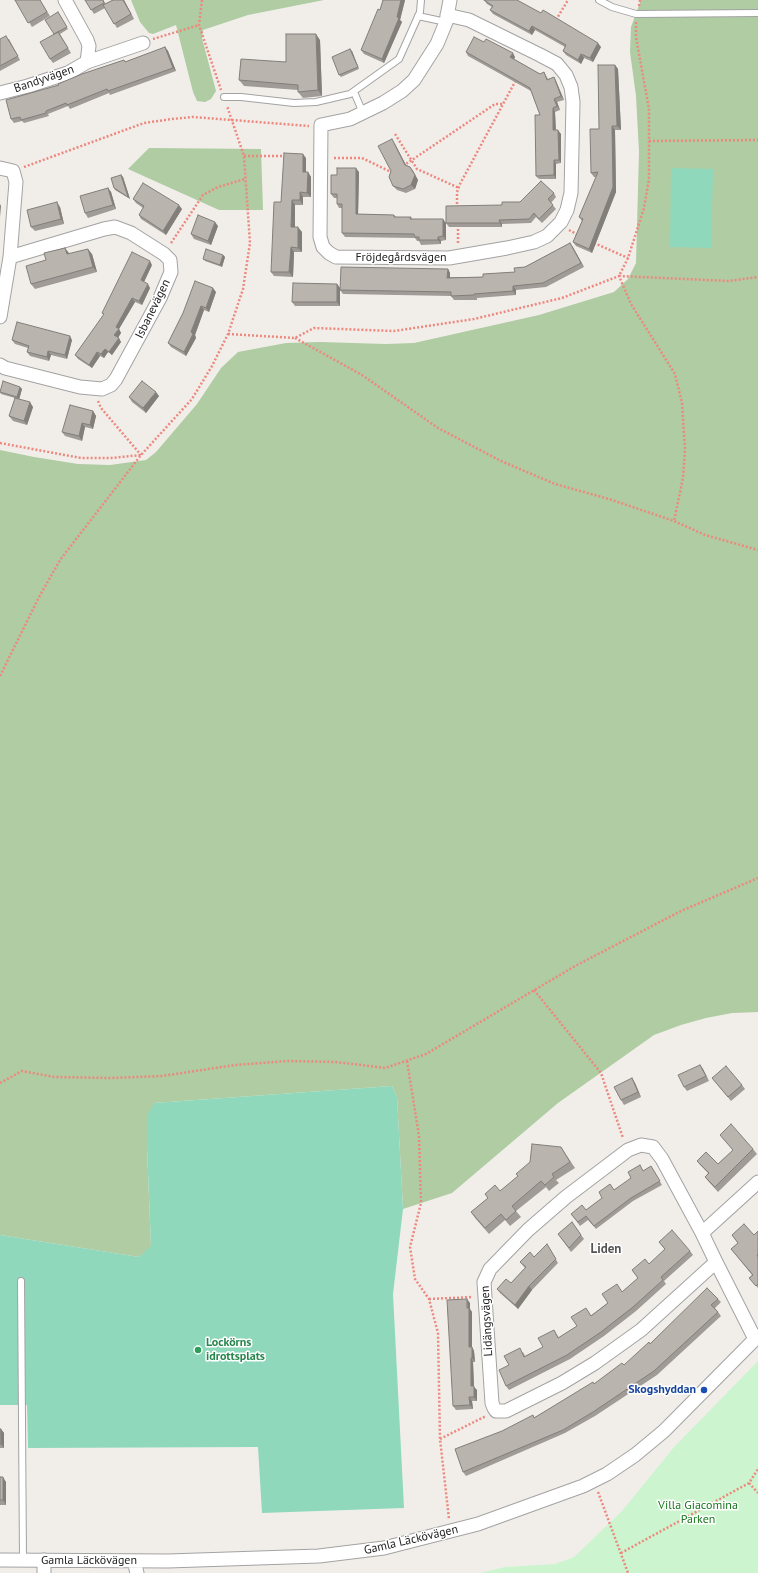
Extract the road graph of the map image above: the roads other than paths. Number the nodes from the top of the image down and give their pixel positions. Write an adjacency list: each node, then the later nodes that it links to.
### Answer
1 (65, 0): 9 (street, Bandyvägen)
2 (421, 0): 6 (lane)
3 (450, 0): 7 (street)
4 (599, 0): 5 (lane)
5 (758, 13)
6 (418, 16): 7 (lane); 10 (lane)
7 (447, 19): 13 (street); 13 (street, Fröjdegårdsvägen)
8 (143, 42): 9 (street, Bandyvägen)
9 (87, 62): 11 (street, Bandyvägen)
10 (354, 92): 12 (lane); 13 (lane)
11 (0, 93)
12 (224, 97)
13 (363, 113)
14 (6, 170): 15 (street)
15 (10, 257): 16 (street); 17 (street, Isbanevägen)
16 (0, 317)
17 (0, 365)
18 (758, 1182): 19 (street)
19 (702, 1233): 20 (street, Lidängsvägen); 20 (street, Lidängsvägen)
20 (716, 1262): 22 (street, Lidängsvägen)
21 (21, 1281): 24 (lane)
22 (756, 1338): 26 (street, Gamla Läckövägen)
23 (0, 1560): 24 (street, Gamla Läckövägen)
24 (23, 1560): 25 (street, Gamla Läckövägen)
25 (44, 1567): 26 (street, Gamla Läckövägen)
26 (136, 1567)

